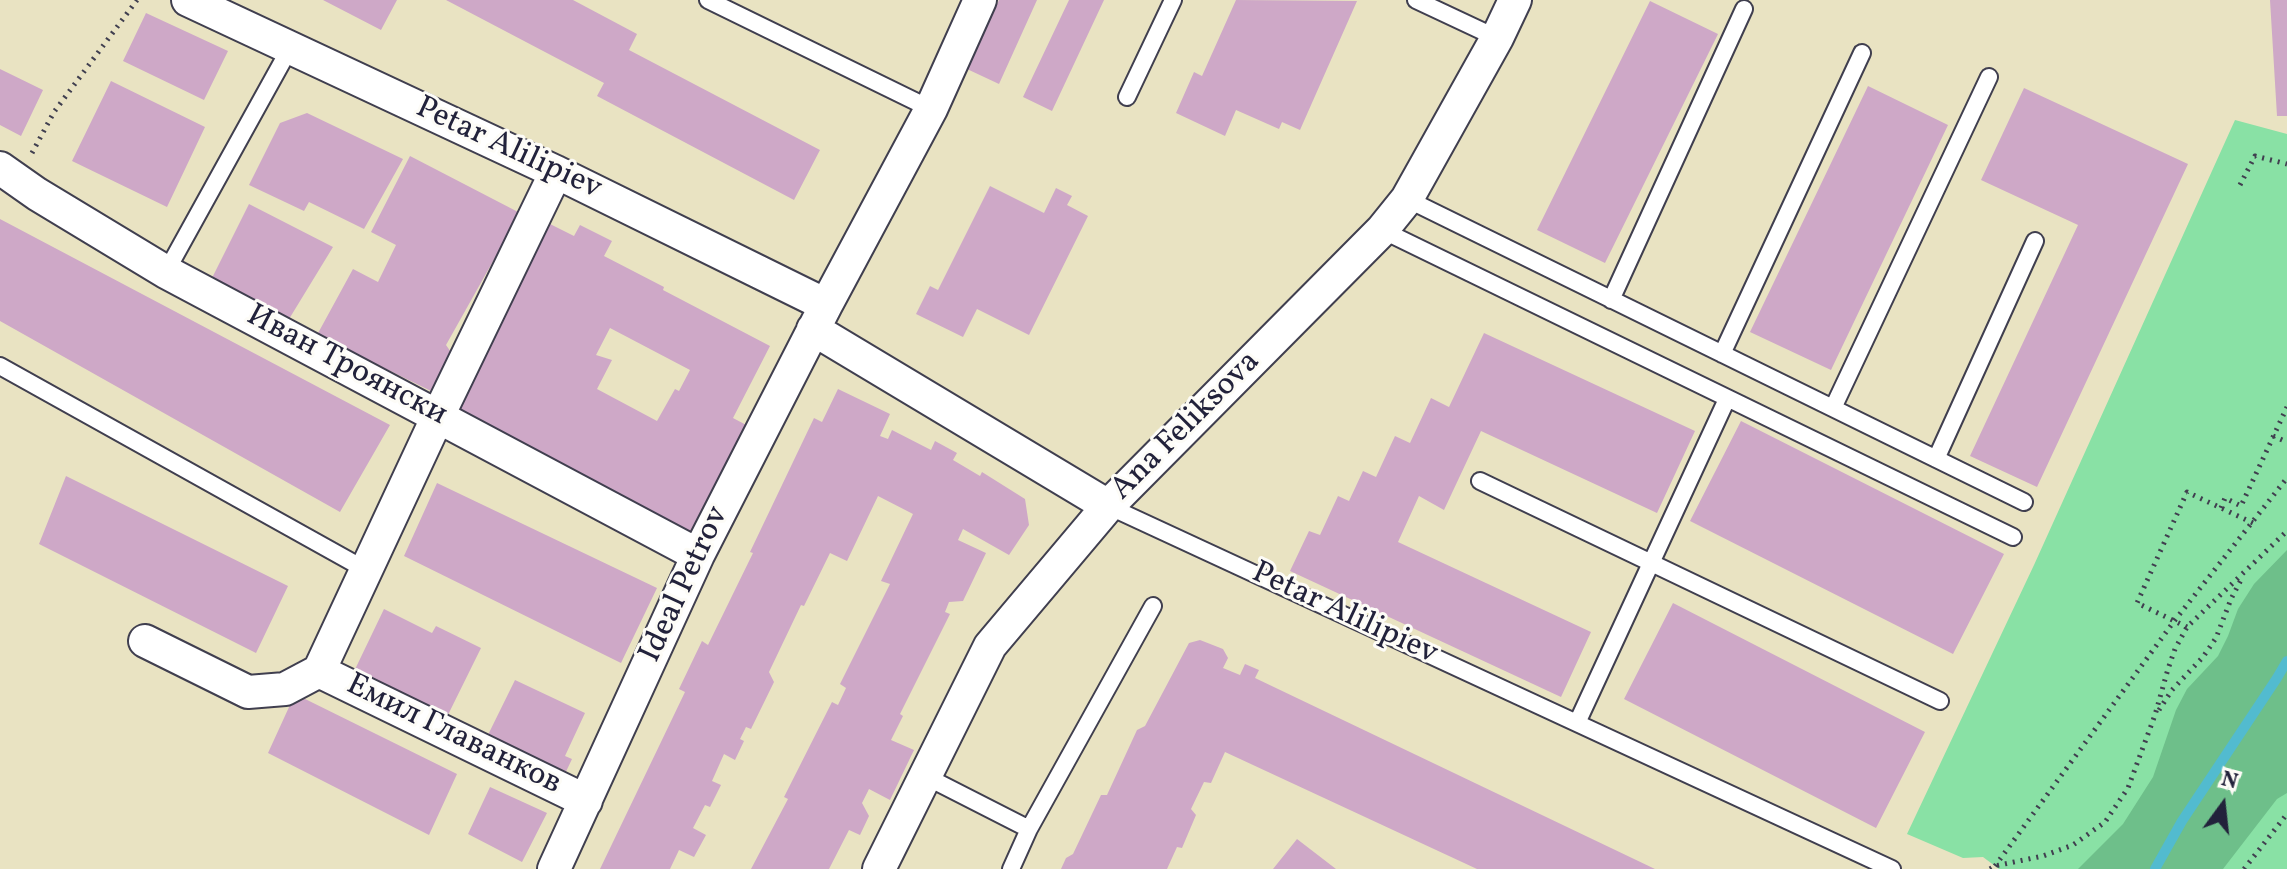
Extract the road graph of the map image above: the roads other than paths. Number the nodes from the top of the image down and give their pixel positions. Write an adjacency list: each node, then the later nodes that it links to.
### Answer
1 (188, 0): 9 (street, Petar Alilipiev)
2 (708, 0): 13 (lane)
3 (980, 0): 13 (street, Ideal Petrov)
4 (1173, 0): 12 (lane)
5 (1416, 0): 8 (lane)
6 (1515, 0): 8 (street, Ana Feliksova)
7 (1744, 9): 20 (lane)
8 (1497, 38): 16 (street, Ana Feliksova)
9 (290, 48): 15 (street, Petar Alilipiev); 19 (lane)
10 (1862, 53): 22 (lane)
11 (1989, 77): 25 (lane)
12 (1127, 97)
13 (931, 109): 21 (street, Ideal Petrov)
14 (10, 159): 19 (street, Иван Троянски)
15 (556, 172): 21 (street, Petar Alilipiev); 26 (street)
16 (1407, 199): 17 (street, Ana Feliksova); 20 (lane)
17 (1382, 230): 24 (lane); 30 (street, Ana Feliksova)
18 (2035, 241): 27 (lane)
19 (166, 272): 26 (street, Иван Троянски)
20 (1611, 300): 22 (lane)
21 (819, 317): 30 (street, Petar Alilipiev); 32 (street, Ideal Petrov)
22 (1722, 354): 25 (lane)
23 (0, 366): 34 (lane)
24 (1727, 399): 31 (lane); 33 (lane)
25 (1833, 408): 27 (lane)
26 (438, 416): 32 (street, Иван Троянски); 34 (street)
27 (1936, 459): 29 (lane)
28 (1480, 481): 33 (lane)
29 (2024, 502)
30 (1108, 506): 39 (lane, Petar Alilipiev); 40 (street, Ana Feliksova)
31 (2013, 537)
32 (698, 555): 41 (street, Ideal Petrov)
33 (1651, 563): 38 (lane); 39 (lane)
34 (366, 570): 37 (street)
35 (1153, 606): 42 (lane)
36 (145, 641): 37 (street)
37 (319, 671): 41 (street, Емил Главанков)
38 (1940, 701)
39 (1577, 723): 46 (lane, Petar Alilipiev)
40 (925, 776): 42 (lane); 44 (street, Ana Feliksova)
41 (586, 801): 43 (street, Ideal Petrov)
42 (1029, 829): 45 (lane)
43 (554, 869)
44 (879, 869)
45 (1011, 869)
46 (1892, 869)

